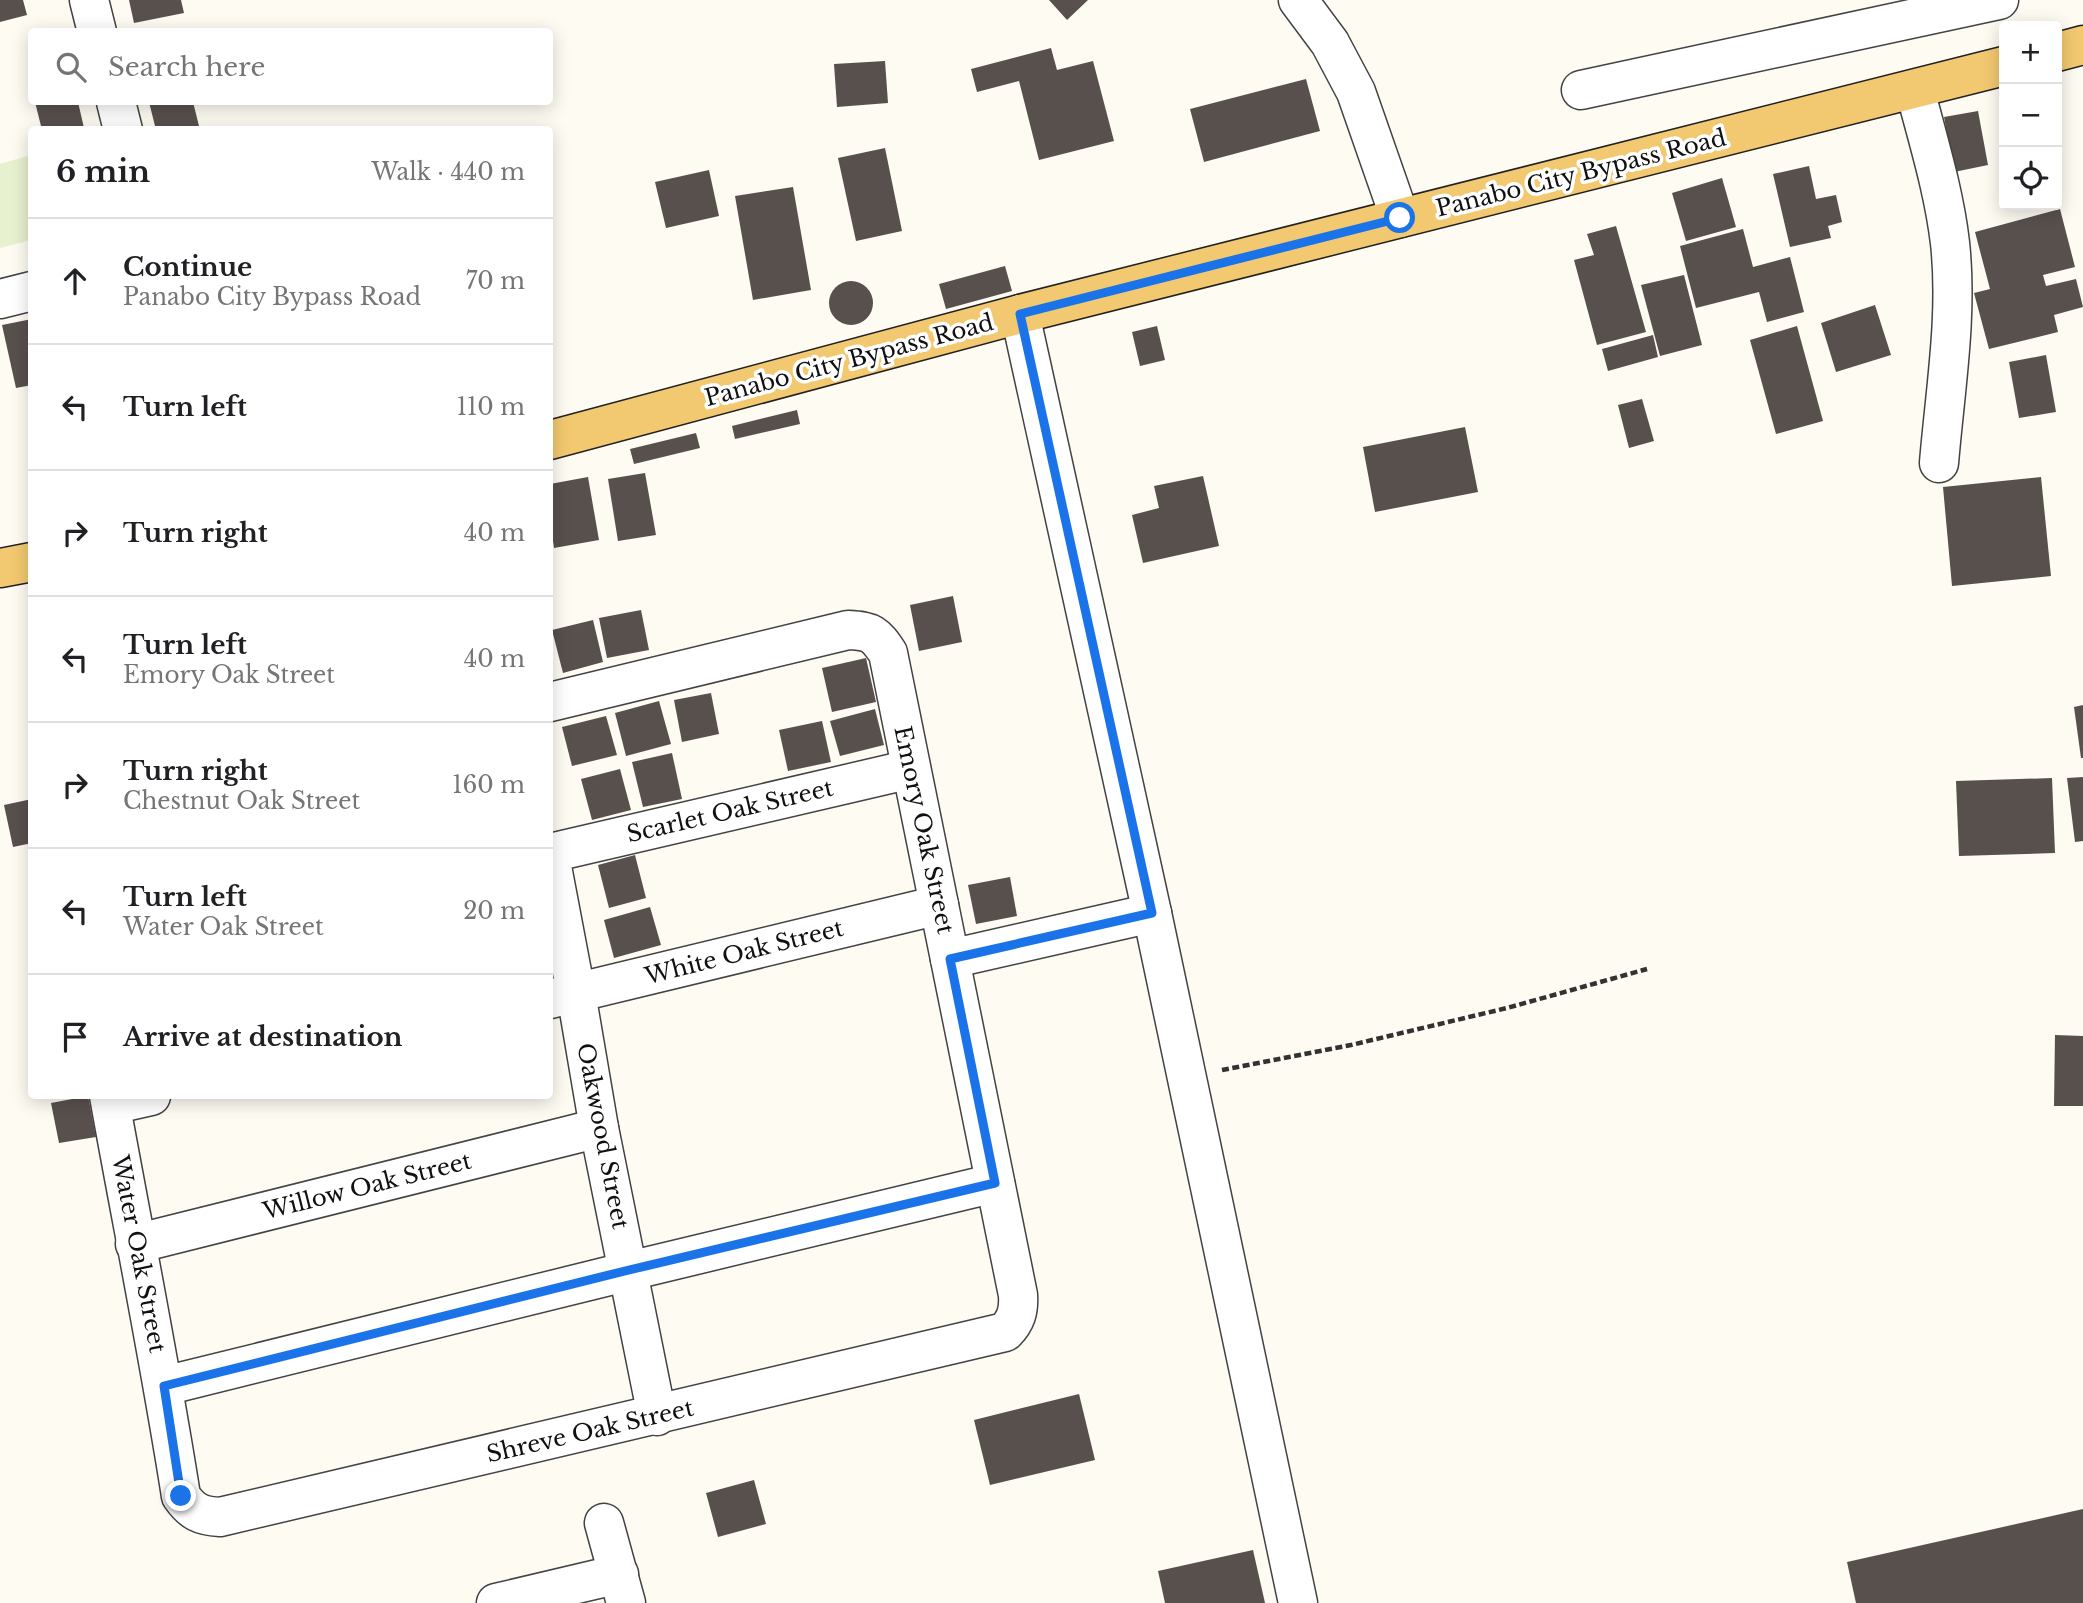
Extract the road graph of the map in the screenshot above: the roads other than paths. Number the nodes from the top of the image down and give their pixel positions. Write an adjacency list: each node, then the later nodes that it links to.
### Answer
1 (89, 0): 4 (street)
2 (1298, 0): 12 (street)
3 (1998, 0): 8 (street)
4 (96, 28)
5 (2083, 45): 6 (main road)
6 (2062, 51)
7 (1999, 67): 9 (main road, Panabo City Bypass Road)
8 (1581, 90)
9 (1915, 90): 12 (main road, Panabo City Bypass Road); 17 (street)
10 (117, 105): 11 (street)
11 (122, 126)
12 (1400, 218): 15 (main road, Panabo City Bypass Road)
13 (28, 292): 14 (street)
14 (0, 299)
15 (1020, 314): 16 (main road, Panabo City Bypass Road); 25 (street)
16 (553, 439)
17 (1939, 463)
18 (28, 563): 19 (main road)
19 (0, 568)
20 (553, 701): 21 (street, Emory Oak Street)
21 (911, 769): 22 (street, Scarlet Oak Street); 24 (street, Emory Oak Street)
22 (553, 854)
23 (553, 888): 27 (street, Oakwood Street)
24 (939, 905): 26 (street, Emory Oak Street); 27 (street, White Oak Street)
25 (1152, 913): 26 (street); 40 (street)
26 (950, 959): 30 (street, Emory Oak Street)
27 (563, 996): 29 (street, Oakwood Street)
28 (110, 1100): 31 (street, Water Oak Street)
29 (599, 1128): 31 (street, Willow Oak Street); 32 (street, Oakwood Street)
30 (995, 1183): 32 (street); 33 (street, Emory Oak Street)
31 (135, 1244): 34 (street, Water Oak Street)
32 (629, 1270): 34 (street); 35 (street, Oakwood Street)
33 (1005, 1332): 35 (street, Shreve Oak Street)
34 (164, 1386): 36 (street, Water Oak Street)
35 (657, 1416): 36 (street, Shreve Oak Street)
36 (181, 1496)
37 (604, 1523): 38 (street)
38 (622, 1588): 39 (street)
39 (496, 1603)
40 (1297, 1603)

